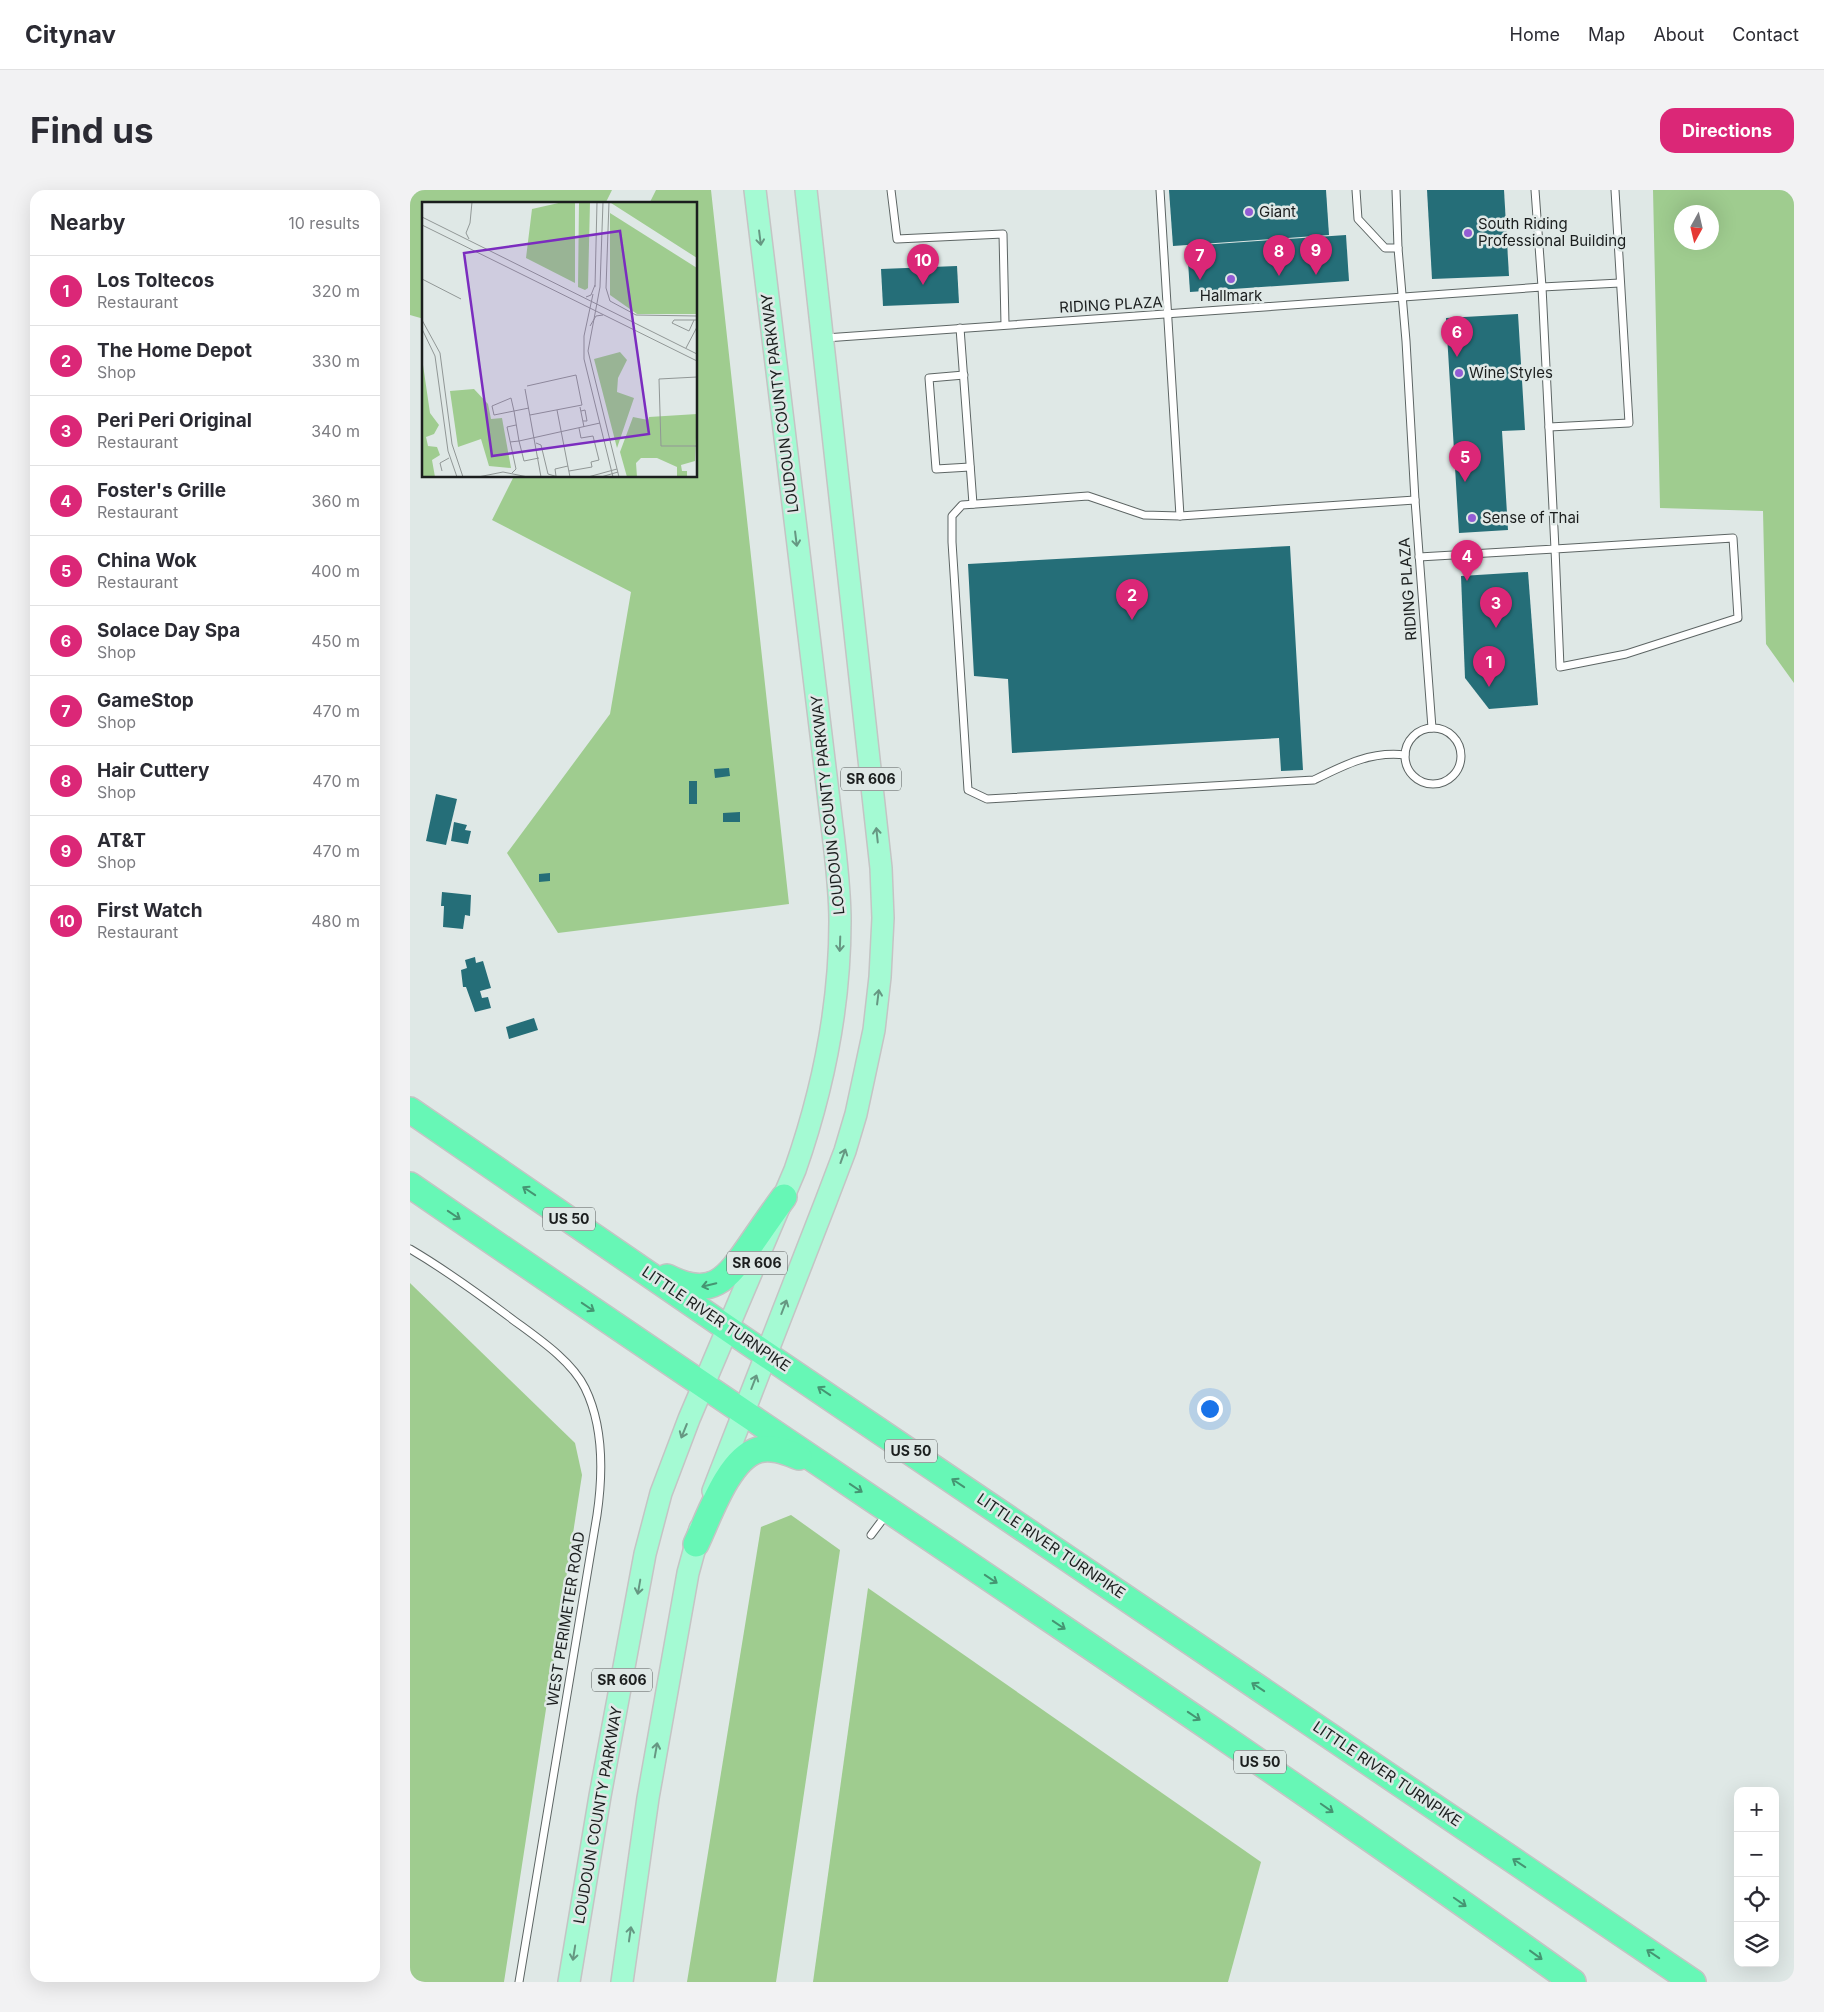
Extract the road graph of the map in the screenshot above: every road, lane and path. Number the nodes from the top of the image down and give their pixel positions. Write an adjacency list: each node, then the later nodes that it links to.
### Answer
1 (755, 190): 29 (main road, LOUDOUN COUNTY PARKWAY / SR 606, one-way to 29)
2 (806, 190): 16 (main road, SR 606)
3 (892, 190): 14 (lane)
4 (1160, 190): 13 (lane)
5 (1356, 190): 9 (lane)
6 (1396, 190): 9 (lane, RIDING PLAZA)
7 (1535, 190): 11 (lane)
8 (1615, 190): 10 (lane)
9 (1398, 248): 12 (lane, RIDING PLAZA)
10 (1620, 283): 11 (lane); 18 (lane)
11 (1542, 287): 12 (lane); 18 (lane)
12 (1402, 298): 13 (lane, RIDING PLAZA); 20 (lane, RIDING PLAZA)
13 (1168, 315): 14 (lane, RIDING PLAZA); 22 (lane)
14 (1005, 324): 15 (lane, RIDING PLAZA)
15 (960, 328): 16 (lane, RIDING PLAZA); 17 (lane)
16 (822, 338): 33 (main road, SR 606, one-way to 16)
17 (964, 375): 19 (lane); 19 (lane)
18 (1549, 427): 23 (lane)
19 (970, 467): 21 (lane)
20 (1415, 500): 22 (lane); 24 (lane, RIDING PLAZA)
21 (973, 504): 22 (lane); 26 (lane)
22 (1180, 516)
23 (1555, 548): 23 (lane); 24 (lane)
24 (1419, 557): 25 (lane, RIDING PLAZA)
25 (1432, 728): 26 (lane); 26 (lane)
26 (1405, 754)
27 (410, 1110): 31 (highway, LITTLE RIVER TURNPIKE / US 50, one-way to 27)
28 (410, 1185): 34 (highway, US 50, one-way to 34)
29 (784, 1197): 31 (highway, one-way to 31); 32 (main road, LOUDOUN COUNTY PARKWAY / SR 606)
30 (410, 1250): 40 (lane, WEST PERIMETER ROAD)
31 (616, 1251): 32 (highway, LITTLE RIVER TURNPIKE / US 50)
32 (728, 1328): 33 (highway, LITTLE RIVER TURNPIKE / US 50); 34 (main road, LOUDOUN COUNTY PARKWAY / SR 606)
33 (766, 1352): 35 (main road, SR 606, one-way to 33); 44 (highway, LITTLE RIVER TURNPIKE / US 50, one-way to 33)
34 (703, 1386): 35 (highway, US 50); 41 (main road, LOUDOUN COUNTY PARKWAY / SR 606, one-way to 41)
35 (743, 1412): 36 (highway, US 50); 39 (main road, SR 606)
36 (834, 1473): 37 (highway, US 50, one-way to 37); 39 (highway)
37 (889, 1511): 38 (lane); 43 (highway, US 50, one-way to 43)
38 (871, 1535)
39 (696, 1544): 42 (main road, SR 606, one-way to 39)
40 (519, 1982)
41 (569, 1982)
42 (622, 1982)
43 (1573, 1982)
44 (1693, 1982)

